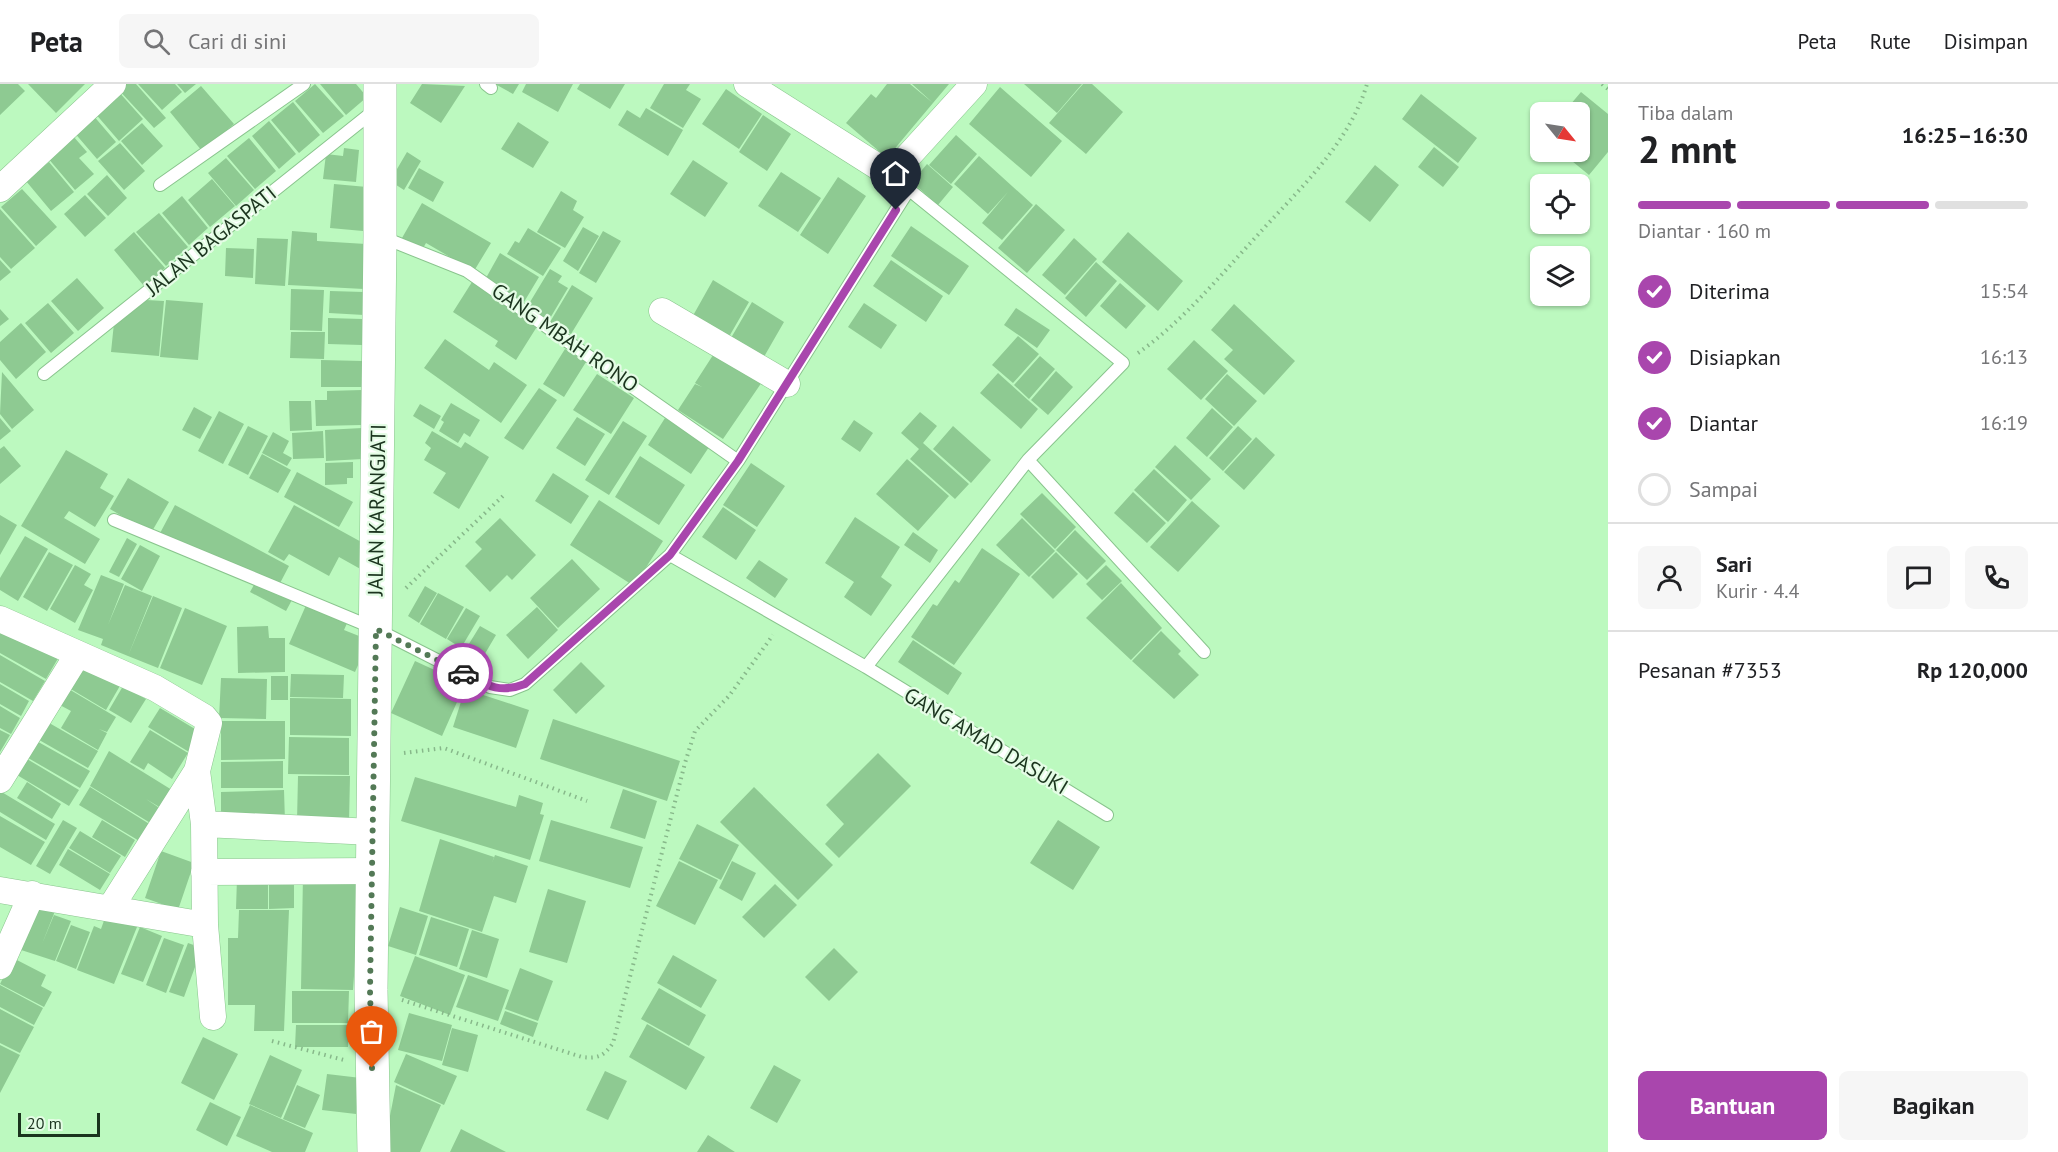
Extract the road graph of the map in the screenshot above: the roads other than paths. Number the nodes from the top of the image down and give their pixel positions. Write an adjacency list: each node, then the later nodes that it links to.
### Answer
1 (112, 84): 6 (street)
2 (304, 84): 8 (lane)
3 (747, 84): 7 (street)
4 (974, 84): 7 (street)
5 (379, 96): 9 (street, JALAN KARANGJATI); 11 (lane, JALAN BAGASPATI)
6 (3, 180)
7 (899, 183): 12 (lane); 13 (lane)
8 (160, 186)
9 (380, 236): 14 (lane, GANG MBAH RONO); 18 (street, JALAN KARANGJATI)
10 (662, 310): 12 (street)
11 (44, 374)
12 (787, 384): 14 (lane)
13 (1028, 460): 19 (lane); 21 (lane)
14 (738, 461): 16 (lane)
15 (114, 520): 18 (lane)
16 (670, 555): 18 (lane); 21 (lane, GANG AMAD DASUKI)
17 (0, 619): 20 (street)
18 (376, 623): 26 (street, JALAN KARANGJATI)
19 (1204, 652)
20 (78, 654): 22 (street); 23 (street)
21 (866, 668): 24 (lane, GANG AMAD DASUKI)
22 (197, 771): 25 (street); 31 (street)
23 (0, 780)
24 (1107, 814)
25 (204, 824): 26 (street); 28 (street)
26 (374, 832): 27 (street, JALAN KARANGJATI)
27 (373, 871): 28 (street); 35 (street, JALAN KARANGJATI)
28 (204, 872): 32 (street)
29 (0, 890): 30 (street)
30 (32, 894): 31 (street); 33 (street)
31 (111, 907): 32 (street)
32 (206, 925): 34 (street)
33 (0, 966)
34 (213, 1017)
35 (374, 1152)

